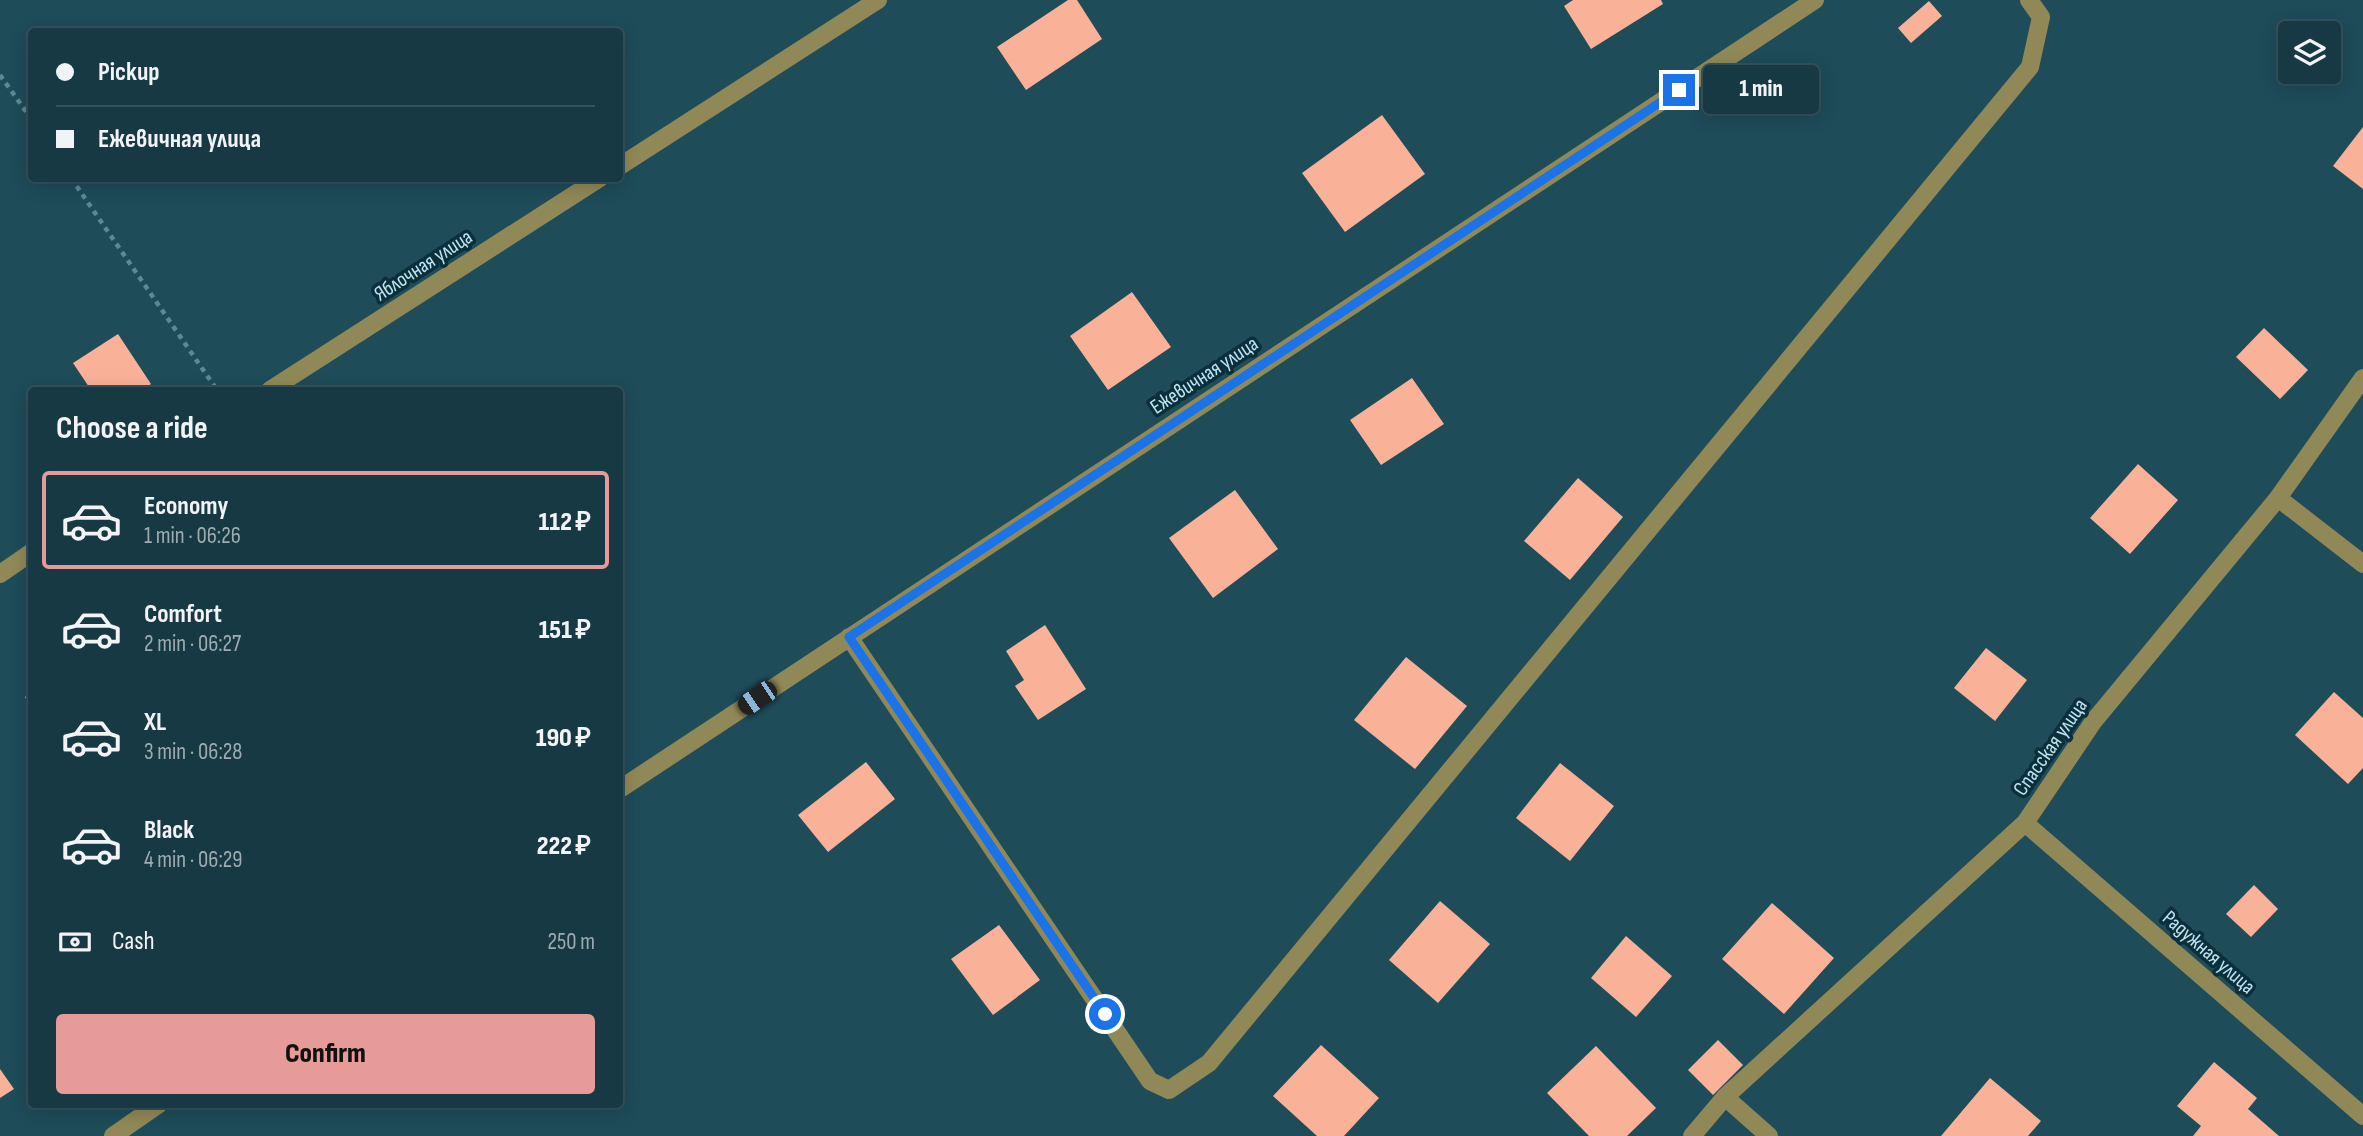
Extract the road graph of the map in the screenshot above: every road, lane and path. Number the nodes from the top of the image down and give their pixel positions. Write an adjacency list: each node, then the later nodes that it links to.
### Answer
1 (878, 0): 6 (street)
2 (1815, 0): 16 (street, Ежевичная улица)
3 (2029, 0): 16 (street)
4 (0, 75): 5 (path)
5 (28, 114)
6 (623, 164)
7 (74, 182): 10 (path)
8 (594, 182): 11 (street, Яблочная улица)
9 (2363, 378): 12 (street, Спасская улица)
10 (215, 387)
11 (275, 387)
12 (2278, 498): 14 (street); 18 (street, Спасская улица)
13 (28, 555): 15 (street)
14 (2363, 564)
15 (0, 574)
16 (849, 637): 17 (street, Ежевичная улица)
17 (623, 787)
18 (2025, 823): 19 (street, Спасская улица); 21 (street, Радужная улица)
19 (1726, 1097): 23 (street, Спасская улица); 24 (street)
20 (153, 1108): 22 (street)
21 (2363, 1116)
22 (113, 1136)
23 (1692, 1136)
24 (1769, 1136)

